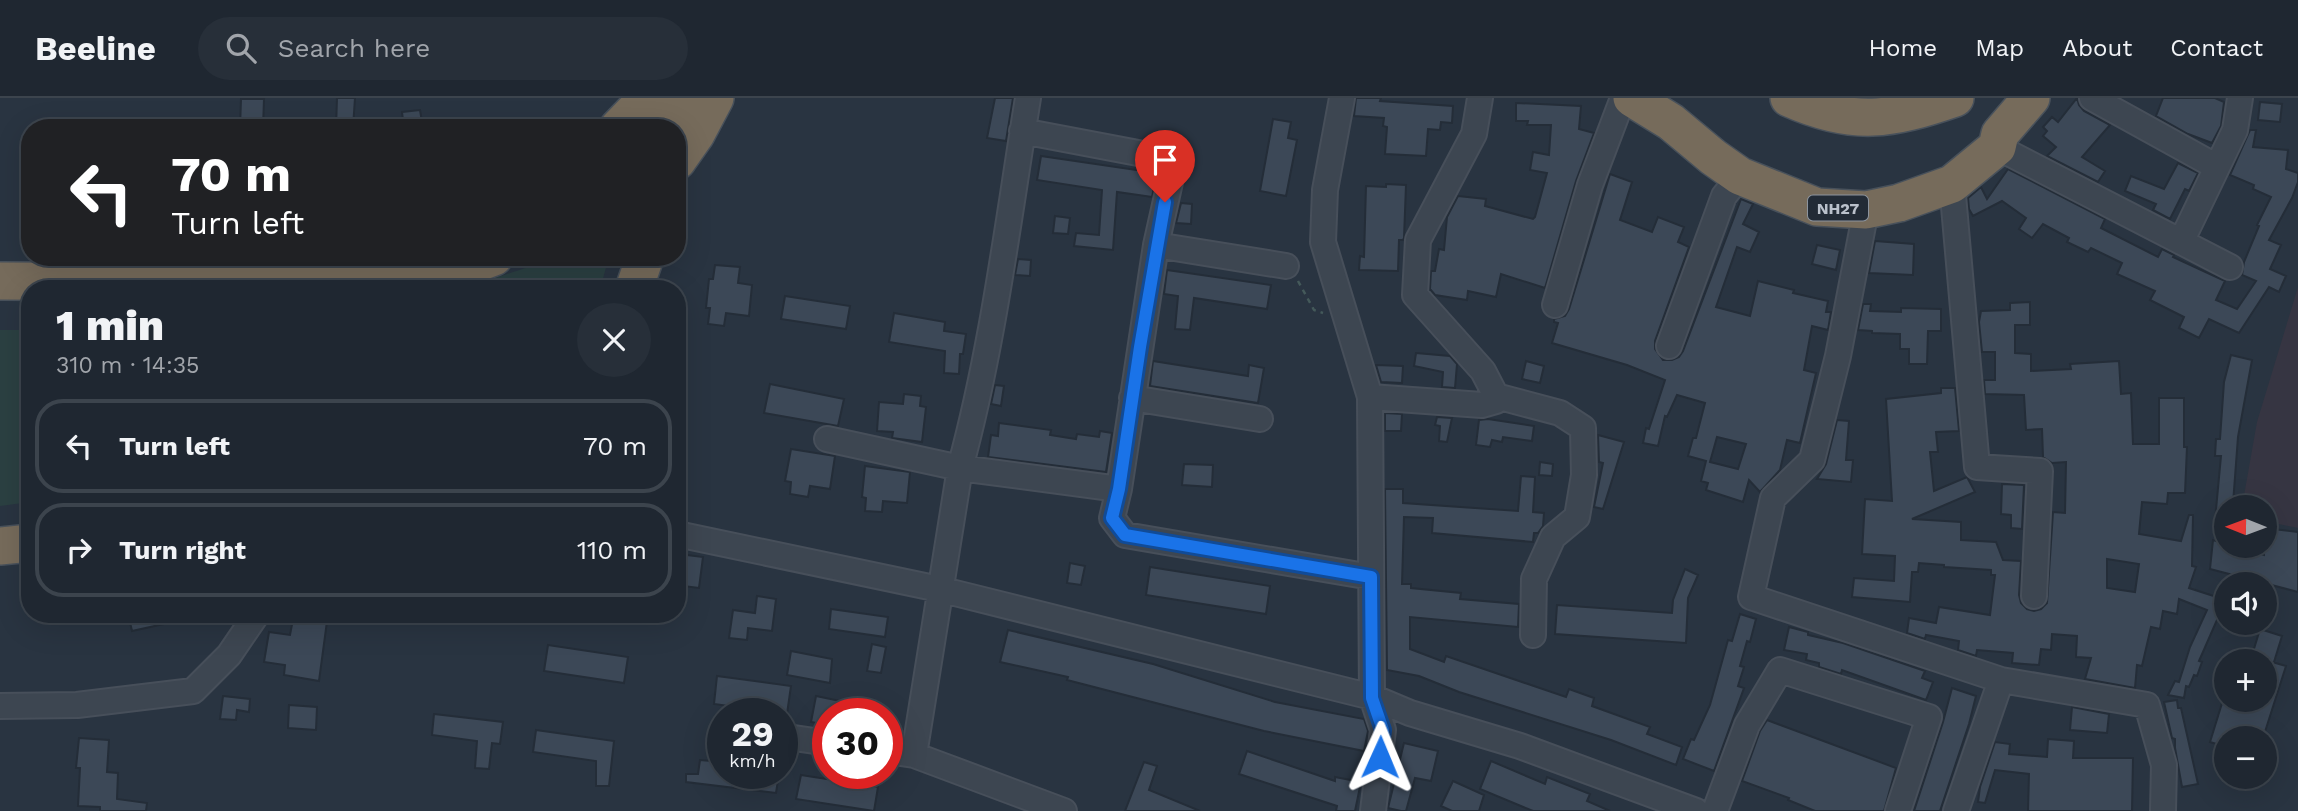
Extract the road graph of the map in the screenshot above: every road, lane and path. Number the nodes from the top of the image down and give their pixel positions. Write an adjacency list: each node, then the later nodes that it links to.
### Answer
1 (715, 98): 16 (highway)
2 (1028, 98): 14 (street)
3 (1342, 98): 30 (street)
4 (1480, 98): 46 (street)
5 (1623, 98): 29 (street)
6 (1632, 98): 18 (highway, NH27)
7 (1789, 98): 8 (highway)
8 (1955, 98)
9 (2031, 98): 15 (highway, NH27)
10 (2092, 98): 17 (street)
11 (2240, 98): 17 (street)
12 (667, 113): 13 (highway)
13 (647, 119)
14 (1022, 131): 22 (street); 37 (street)
15 (1997, 147): 19 (highway, NH27); 21 (street)
16 (686, 148)
17 (2217, 167): 21 (street)
18 (1740, 176): 20 (highway, NH27); 31 (street)
19 (1952, 184): 20 (highway, NH27); 44 (street)
20 (1866, 210): 47 (street)
21 (2182, 242): 26 (street)
22 (1156, 245): 25 (street); 33 (street)
23 (328, 266): 27 (highway)
24 (470, 266): 28 (highway)
25 (1286, 266): 30 (path)
26 (2230, 267)
27 (219, 280)
28 (416, 280)
29 (1555, 305)
30 (1348, 324): 32 (street)
31 (1669, 346)
32 (1370, 397): 34 (street); 42 (street)
33 (1132, 398): 35 (street); 38 (street)
34 (1496, 401)
35 (1260, 419)
36 (827, 439): 37 (street)
37 (960, 468): 38 (street); 43 (street)
38 (1119, 489): 42 (street)
39 (686, 536): 43 (street)
40 (21, 544): 41 (highway)
41 (0, 546)
42 (1371, 577): 48 (street)
43 (940, 589): 48 (street); 51 (street)
44 (2034, 596)
45 (251, 623): 49 (street)
46 (1533, 635)
47 (2001, 680): 57 (street); 58 (street)
48 (1372, 698): 53 (street); 54 (street)
49 (0, 706)
50 (903, 753): 51 (street)
51 (914, 755): 52 (street)
52 (1064, 811)
53 (1373, 811)
54 (1696, 811)
55 (1715, 811): 56 (street)
56 (1898, 811)
57 (1956, 811)
58 (2163, 811)

